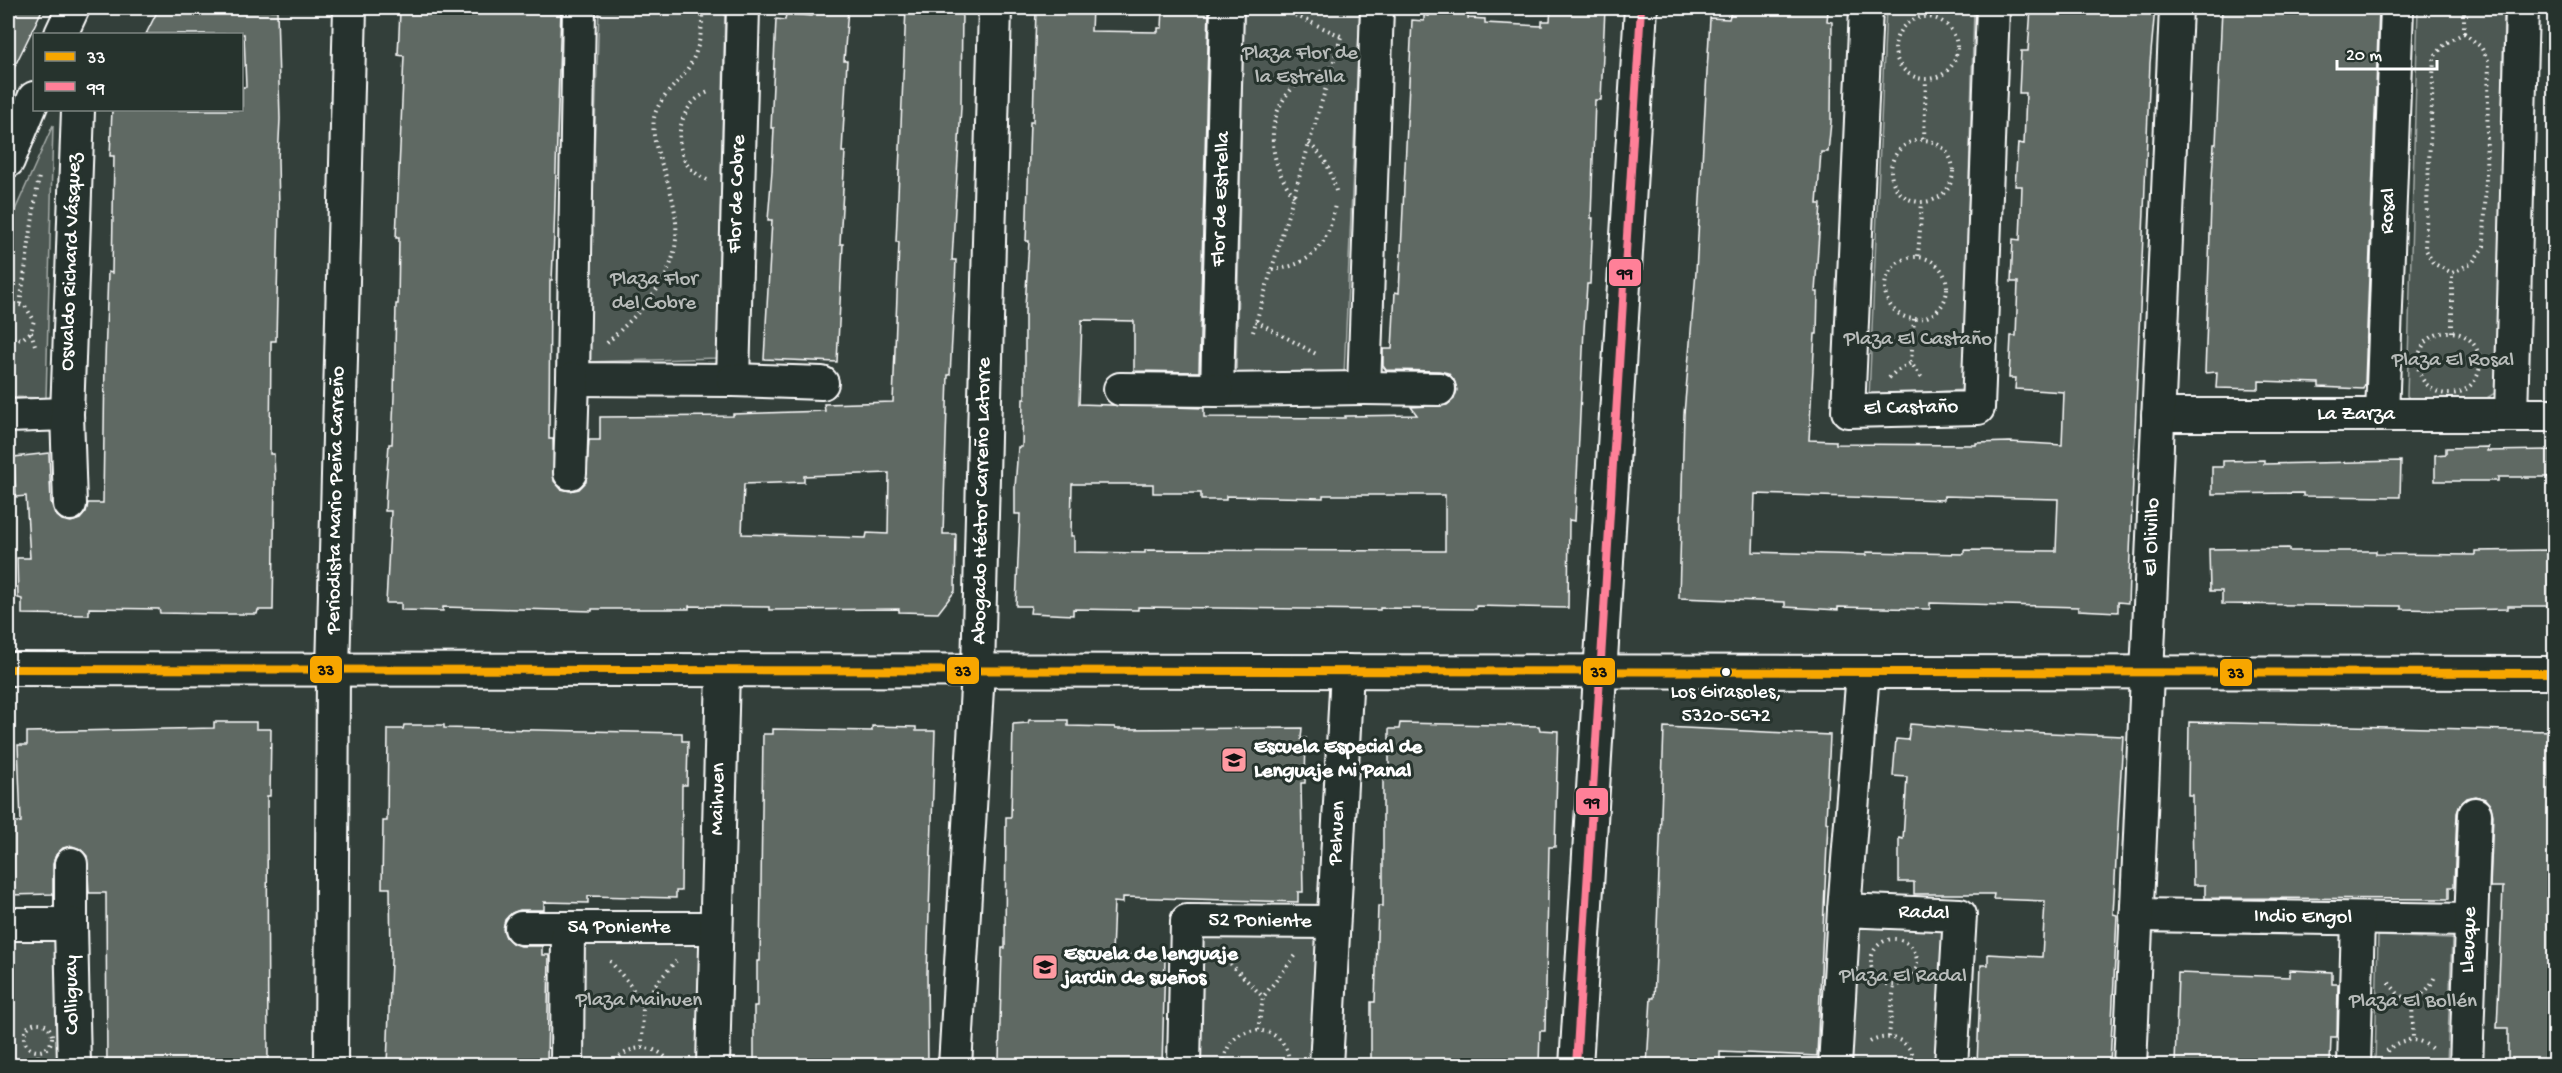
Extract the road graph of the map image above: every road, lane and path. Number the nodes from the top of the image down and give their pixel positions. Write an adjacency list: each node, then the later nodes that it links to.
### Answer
1 (73, 8): 21 (street)
2 (81, 8): 22 (street)
3 (350, 8): 64 (street, Periodista Mario Peña Carreño)
4 (579, 8): 47 (street)
5 (702, 8): 47 (path)
6 (743, 8): 34 (street, Flor de Cobre)
7 (995, 8): 66 (street, Abogado Héctor Carreño Latorre)
8 (1227, 8): 53 (street, Flor de Estrella)
9 (1279, 8): 24 (path)
10 (1377, 8): 50 (street)
11 (1641, 8): 68 (street)
12 (1866, 8): 54 (street, El Castaño)
13 (1929, 8): 19 (path)
14 (1993, 8): 54 (street, El Castaño)
15 (2176, 8): 56 (street, El Olivillo)
16 (2397, 8): 57 (street, Rosal)
17 (2464, 8): 23 (path)
18 (2522, 8): 58 (street)
19 (1929, 16): 26 (path); 26 (path)
20 (1344, 27): 24 (path)
21 (62, 33)
22 (80, 33)
23 (2464, 33): 39 (path); 39 (path)
24 (1341, 36): 25 (path)
25 (1331, 69): 31 (path); 35 (path)
26 (1926, 80): 30 (path)
27 (713, 91): 34 (path)
28 (33, 100): 32 (street)
29 (78, 111): 55 (street, Osvaldo Richard Vásquez)
30 (1924, 139): 36 (path); 36 (path)
31 (1309, 144): 35 (path); 38 (path)
32 (8, 161)
33 (40, 167): 40 (path)
34 (738, 187): 48 (street, Flor de Cobre)
35 (1294, 196): 38 (path)
36 (1922, 202): 37 (path)
37 (1918, 256): 42 (path); 42 (path)
38 (1272, 270): 43 (path)
39 (2452, 273): 44 (path)
40 (20, 304): 41 (path); 46 (path)
41 (8, 306)
42 (1914, 319): 54 (path)
43 (1256, 321): 45 (path); 50 (path)
44 (2452, 332): 44 (path)
45 (1253, 333)
46 (8, 337)
47 (573, 374): 48 (street); 61 (street)
48 (733, 380): 49 (street)
49 (822, 383)
50 (1364, 384): 52 (street); 53 (street)
51 (1120, 389): 53 (street)
52 (1438, 389)
53 (1217, 390)
54 (1935, 408)
55 (67, 414): 60 (street); 62 (street, Osvaldo Richard Vásquez)
56 (2158, 415): 57 (street, La Zarza); 70 (street, El Olivillo)
57 (2382, 415): 58 (street, La Zarza)
58 (2511, 415): 59 (street, La Zarza)
59 (2554, 415)
60 (8, 416)
61 (570, 473)
62 (70, 504)
63 (8, 669): 64 (street)
64 (333, 670): 65 (street); 99 (street, Periodista Mario Peña Carreño)
65 (723, 670): 66 (street); 82 (street, Maihuen)
66 (978, 671): 67 (street); 104 (street, Abogado Héctor Carreño Latorre)
67 (1347, 671): 68 (street); 78 (street, Pehuen)
68 (1600, 672): 69 (street); 109 (street)
69 (1863, 672): 70 (street); 74 (street)
70 (2147, 673): 71 (street); 75 (street, El Olivillo)
71 (2554, 673)
72 (2475, 814): 77 (street, Lleuque)
73 (71, 864): 80 (street, Colliguay)
74 (1844, 910): 110 (street); 112 (street, Radal)
75 (2136, 915): 76 (street, Indio Engol); 113 (street, El Olivillo)
76 (2358, 919): 77 (street, Indio Engol); 114 (street)
77 (2471, 920): 115 (street, Lleuque)
78 (1333, 922): 83 (street, 52 Poniente); 88 (path); 108 (street, Pehuen)
79 (8, 924): 80 (street, Colliguay)
80 (71, 924): 98 (street, Colliguay)
81 (521, 928): 84 (street, 54 Poniente)
82 (716, 928): 84 (street, 54 Poniente); 90 (path); 103 (street, Maihuen)
83 (1187, 928): 88 (path); 105 (street)
84 (568, 933): 90 (path); 100 (street)
85 (2436, 974): 89 (path)
86 (2388, 981): 89 (path)
87 (1894, 985): 87 (path); 92 (path)
88 (1263, 998): 91 (path)
89 (2412, 999): 93 (path)
90 (643, 1007): 94 (path)
91 (1258, 1030): 106 (path); 107 (path)
92 (1889, 1036): 95 (path); 111 (path)
93 (2413, 1040): 96 (path); 97 (path)
94 (642, 1047): 101 (path); 102 (path)
95 (1863, 1047)
96 (2436, 1055)
97 (2383, 1058)
98 (74, 1065)
99 (331, 1065)
100 (567, 1065)
101 (612, 1065)
102 (672, 1065)
103 (713, 1065)
104 (955, 1065)
105 (1184, 1065)
106 (1224, 1065)
107 (1289, 1065)
108 (1326, 1065)
109 (1576, 1065)
110 (1835, 1065)
111 (1915, 1065)
112 (1952, 1065)
113 (2130, 1065)
114 (2354, 1065)
115 (2466, 1065)

